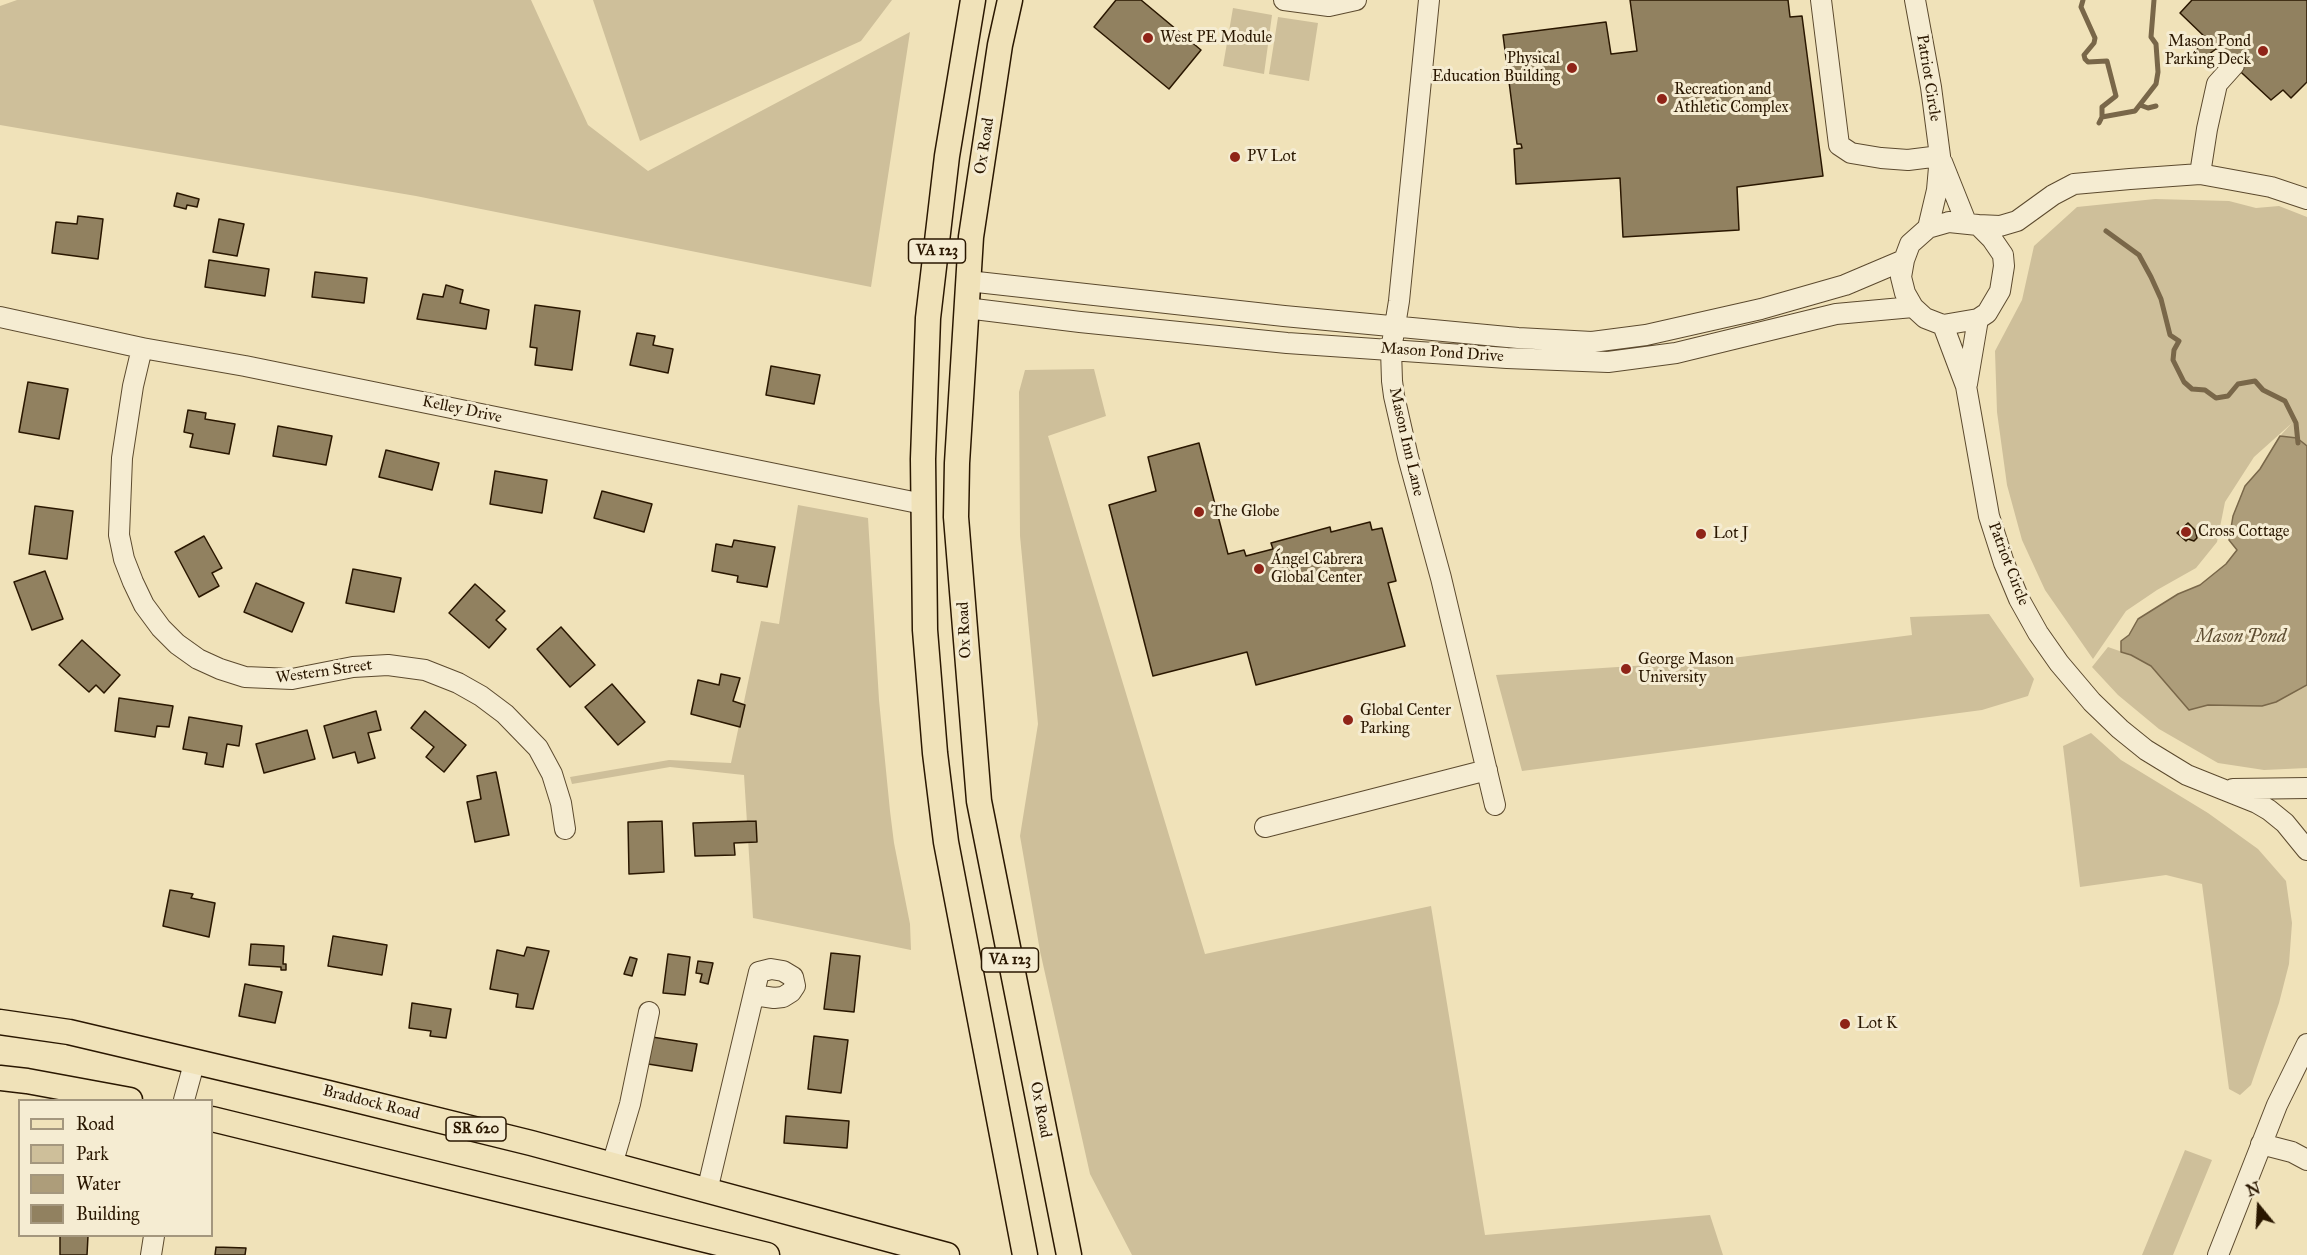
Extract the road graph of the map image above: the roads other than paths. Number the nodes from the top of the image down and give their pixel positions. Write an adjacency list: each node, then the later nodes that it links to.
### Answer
1 (973, 0): 28 (main road, VA 123)
2 (1010, 0): 17 (main road, Ox Road / VA 123)
3 (1284, 0): 4 (street)
4 (1356, 0)
5 (1429, 0): 23 (street, Mason Inn Lane)
6 (1821, 0): 9 (street)
7 (1915, 0): 9 (street, Patriot Circle)
8 (2234, 65): 10 (street)
9 (1940, 156): 13 (street); 14 (street, Patriot Circle)
10 (2200, 174): 11 (street); 12 (street)
11 (2307, 199)
12 (2018, 221): 13 (street); 15 (street)
13 (1972, 224): 14 (street); 15 (street)
14 (1928, 228): 16 (street, Patriot Circle)
15 (2003, 255): 21 (street)
16 (1904, 260): 19 (street); 23 (street, Mason Pond Drive)
17 (968, 282): 18 (main road, Ox Road / VA 123); 23 (street, Mason Pond Drive)
18 (966, 308): 25 (street, Mason Pond Drive); 27 (main road, Ox Road / VA 123)
19 (1913, 308): 22 (street); 25 (street, Mason Pond Drive)
20 (0, 317): 24 (street, Kelley Drive)
21 (1978, 319): 22 (street); 26 (street)
22 (1943, 326): 26 (street, Patriot Circle)
23 (1396, 327): 25 (street, Mason Inn Lane)
24 (142, 348): 28 (street, Kelley Drive); 35 (street, Western Street)
25 (1390, 350): 30 (street, Mason Inn Lane)
26 (1966, 386): 32 (street, Patriot Circle)
27 (957, 463): 28 (main road); 29 (main road, Ox Road / VA 123)
28 (923, 504): 29 (main road); 54 (main road, VA 123)
29 (962, 583): 55 (main road, Ox Road / VA 123)
30 (1487, 770): 33 (street, Mason Inn Lane); 34 (street)
31 (2307, 788): 32 (street)
32 (2221, 789): 36 (street, Patriot Circle)
33 (1495, 805)
34 (1265, 827)
35 (565, 829)
36 (2307, 850)
37 (754, 995): 49 (street)
38 (649, 1012): 48 (street)
39 (0, 1022): 41 (main road, Braddock Road / SR 620)
40 (2307, 1044): 46 (street)
41 (195, 1060): 44 (street); 48 (main road, Braddock Road / SR 620)
42 (0, 1078): 43 (main road)
43 (120, 1099)
44 (185, 1099)
45 (213, 1119): 52 (main road)
46 (2261, 1144): 47 (street); 56 (street)
47 (2307, 1160)
48 (612, 1165): 49 (main road, Braddock Road / SR 620)
49 (707, 1191): 53 (main road, Braddock Road / SR 620)
50 (154, 1237): 51 (street)
51 (151, 1255)
52 (767, 1255)
53 (947, 1255)
54 (1024, 1255)
55 (1069, 1255)
56 (2218, 1255)

